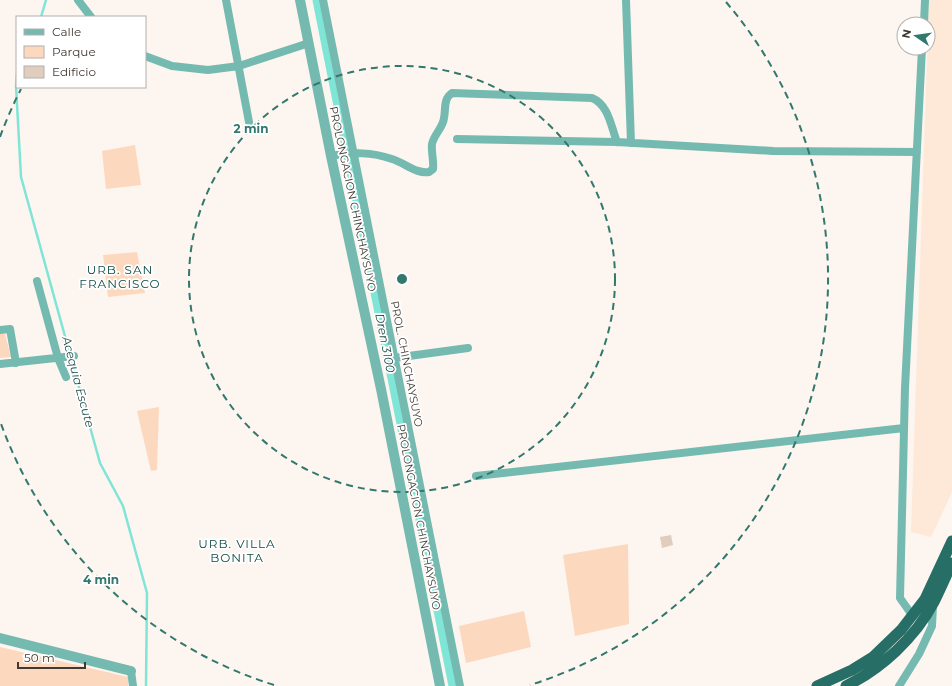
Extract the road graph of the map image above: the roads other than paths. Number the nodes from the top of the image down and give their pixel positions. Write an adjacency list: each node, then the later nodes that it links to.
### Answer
1 (78, 0): 7 (street)
2 (226, 0): 12 (street)
3 (300, 0): 9 (street, PROLONGACION CHINCHAYSUYO)
4 (323, 0): 18 (street, PROL. CHINCHAYSUYO)
5 (626, 0): 16 (street)
6 (925, 0): 8 (street)
7 (90, 16)
8 (924, 16)
9 (309, 43): 12 (street); 19 (street, PROLONGACION CHINCHAYSUYO)
10 (146, 56): 12 (street)
11 (922, 56): 17 (street)
12 (239, 66): 13 (street)
13 (249, 122)
14 (457, 139): 15 (street)
15 (617, 142): 16 (street); 18 (street)
16 (631, 143): 17 (street)
17 (917, 152): 29 (street)
18 (352, 153): 19 (street); 25 (street, PROL. CHINCHAYSUYO)
19 (335, 155): 38 (street, PROLONGACION CHINCHAYSUYO)
20 (37, 281): 24 (street)
21 (0, 330): 26 (street)
22 (468, 348): 25 (street)
23 (70, 356): 24 (street)
24 (58, 358): 26 (street); 28 (street)
25 (394, 358): 39 (street, PROL. CHINCHAYSUYO)
26 (16, 363): 27 (street)
27 (0, 364)
28 (66, 377)
29 (904, 428): 30 (street); 34 (street)
30 (476, 476)
31 (952, 541): 34 (highway)
32 (952, 563): 33 (highway)
33 (933, 604): 41 (highway); 42 (street)
34 (912, 615): 40 (highway)
35 (0, 638): 36 (street)
36 (132, 670): 37 (street)
37 (133, 686)
38 (440, 686)
39 (460, 686)
40 (817, 686)
41 (846, 686)
42 (899, 686)

